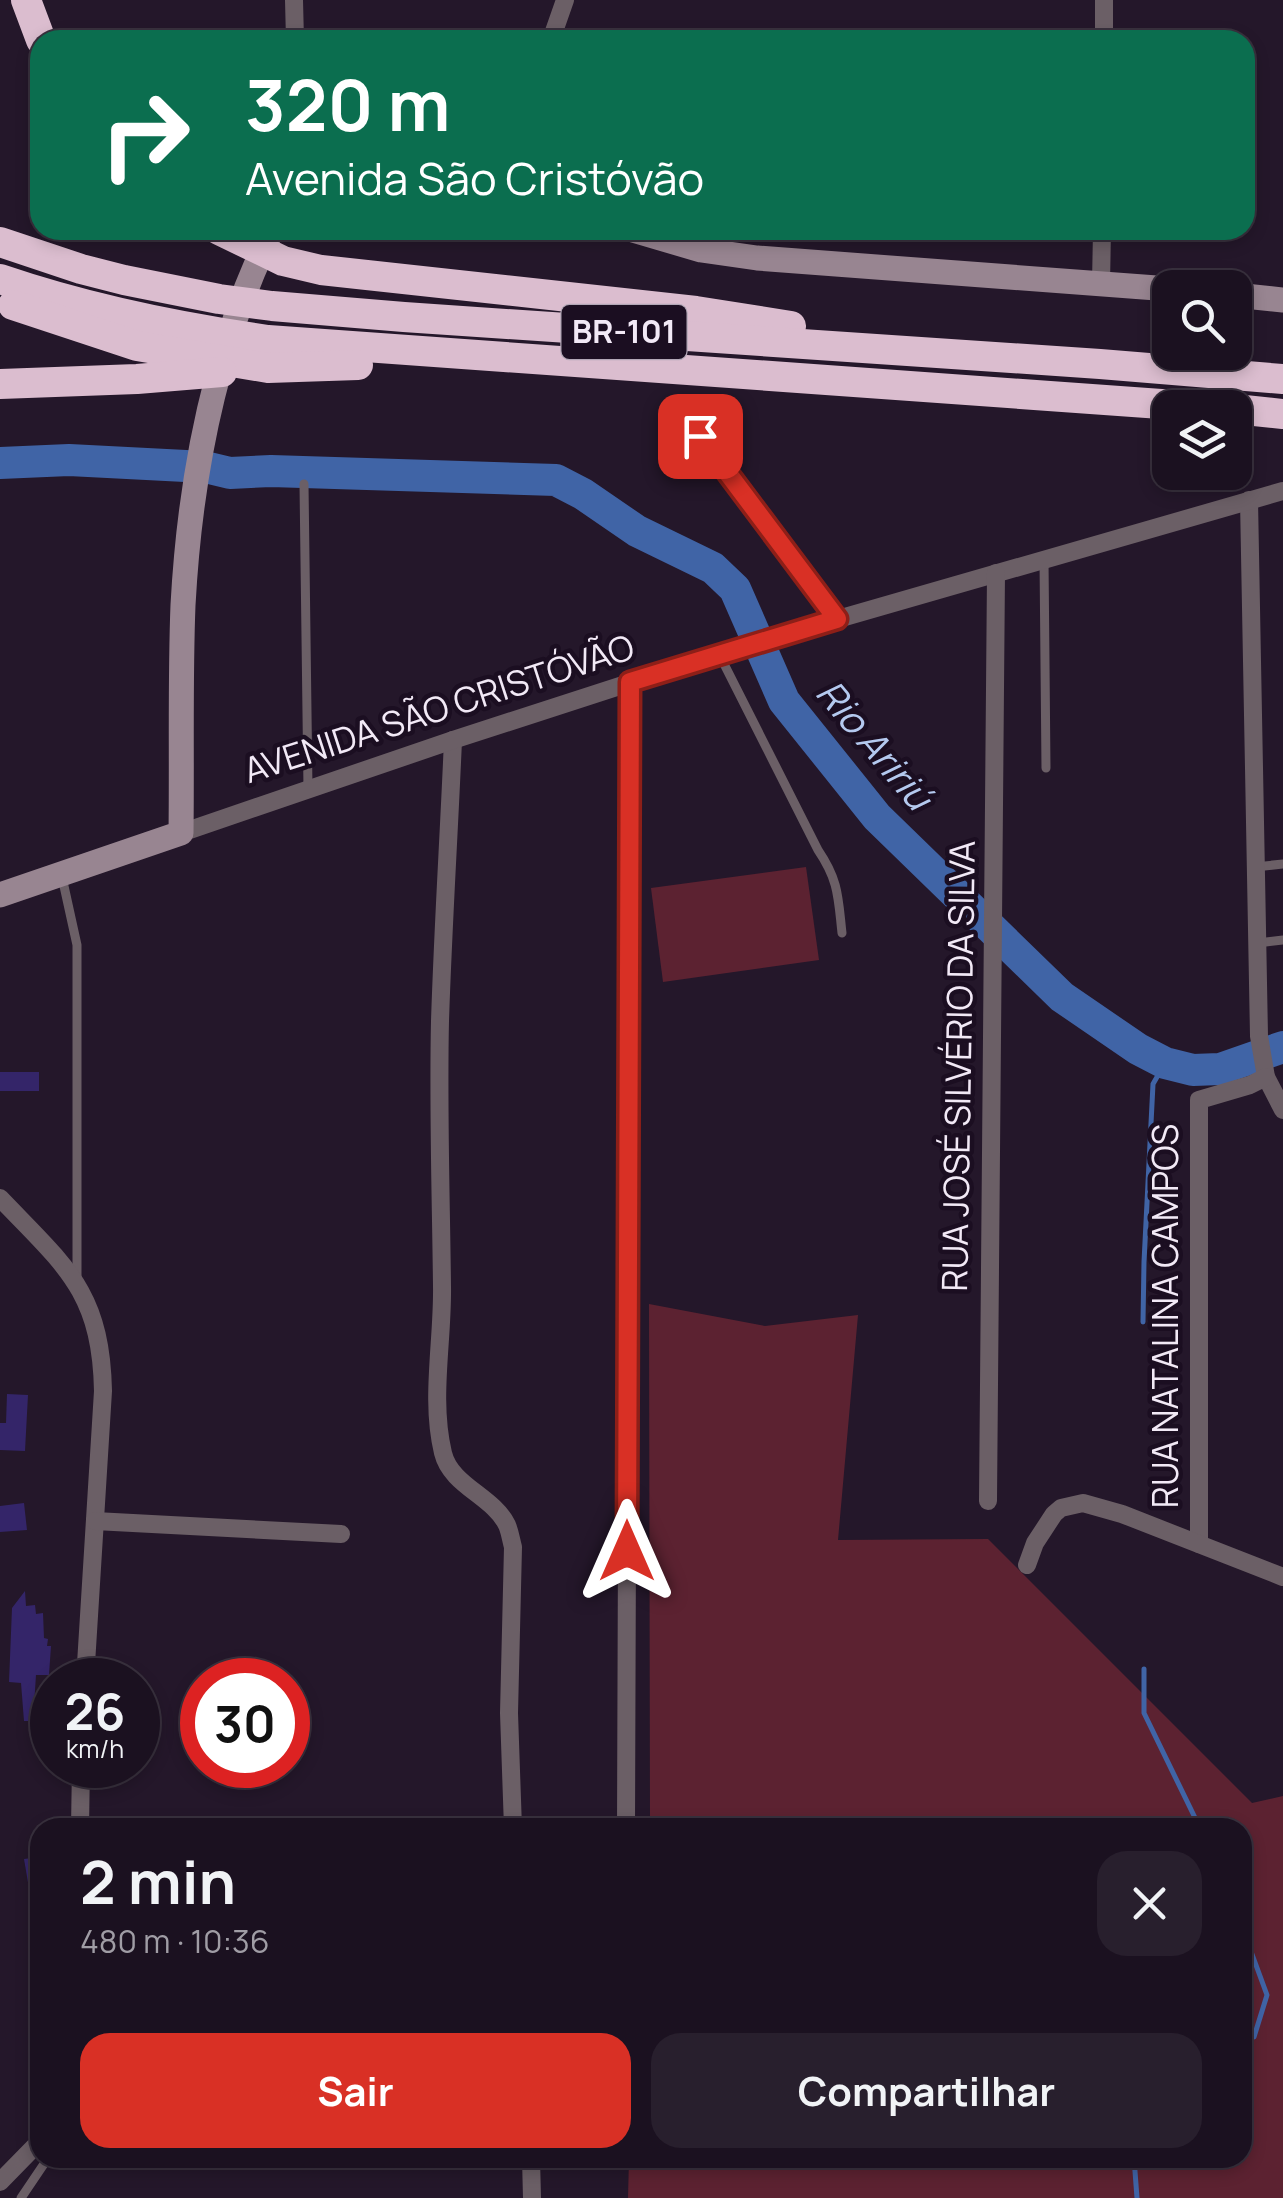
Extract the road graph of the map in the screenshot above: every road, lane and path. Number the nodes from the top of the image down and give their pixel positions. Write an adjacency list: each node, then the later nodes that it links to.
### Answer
1 (26, 0): 5 (highway)
2 (294, 0): 6 (street)
3 (566, 0): 7 (street)
4 (1104, 0): 8 (street)
5 (37, 30)
6 (295, 30)
7 (556, 30)
8 (1104, 30)
9 (240, 240): 20 (highway)
10 (267, 240): 40 (main road)
11 (662, 240): 15 (main road)
12 (1102, 240): 15 (street)
13 (0, 242): 20 (highway, BR-101)
14 (0, 279): 21 (highway, BR-101)
15 (1101, 284): 16 (main road)
16 (1152, 288)
17 (1252, 297): 18 (main road)
18 (1283, 300)
19 (0, 301): 22 (highway, BR-101)
20 (886, 350): 23 (highway, BR-101)
21 (531, 360): 22 (highway, BR-101); 25 (highway, BR-101)
22 (268, 368): 24 (highway)
23 (1283, 379)
24 (0, 384)
25 (1152, 403)
26 (1252, 411): 27 (highway)
27 (1283, 414)
28 (700, 436): 34 (street)
29 (304, 484): 39 (lane)
30 (1283, 491): 31 (street, AVENIDA SÃO CRISTÓVÃO)
31 (1250, 500): 32 (street, AVENIDA SÃO CRISTÓVÃO); 42 (street)
32 (1044, 559): 33 (street, AVENIDA SÃO CRISTÓVÃO); 38 (lane)
33 (996, 572): 34 (street, AVENIDA SÃO CRISTÓVÃO); 52 (street, RUA JOSÉ SILVÉRIO DA SILVA)
34 (837, 619): 35 (street, AVENIDA SÃO CRISTÓVÃO)
35 (728, 651): 36 (street, AVENIDA SÃO CRISTÓVÃO); 45 (lane)
36 (630, 682): 37 (street, AVENIDA SÃO CRISTÓVÃO); 62 (street)
37 (453, 740): 39 (street, AVENIDA SÃO CRISTÓVÃO); 61 (street)
38 (1046, 768)
39 (308, 789): 40 (street, AVENIDA SÃO CRISTÓVÃO)
40 (181, 833): 43 (main road, AVENIDA SÃO CRISTÓVÃO)
41 (1283, 864): 42 (lane)
42 (1256, 867): 47 (street)
43 (61, 874): 44 (main road, AVENIDA SÃO CRISTÓVÃO); 51 (lane)
44 (0, 895)
45 (842, 933)
46 (1283, 940): 47 (lane)
47 (1255, 943): 48 (street)
48 (1265, 1072): 49 (street); 55 (street, RUA NATALINA CAMPOS)
49 (1283, 1110)
50 (0, 1198): 51 (street)
51 (76, 1282): 53 (street)
52 (988, 1501)
53 (95, 1520): 54 (street); 58 (street)
54 (340, 1534)
55 (1198, 1544): 56 (street); 57 (street)
56 (1026, 1565)
57 (1283, 1577)
58 (86, 1658)
59 (81, 1788): 60 (street)
60 (80, 1818)
61 (513, 1818)
62 (626, 1818)
63 (30, 2151): 66 (street)
64 (42, 2168): 67 (lane)
65 (531, 2168): 68 (street)
66 (0, 2182)
67 (22, 2198)
68 (532, 2198)

